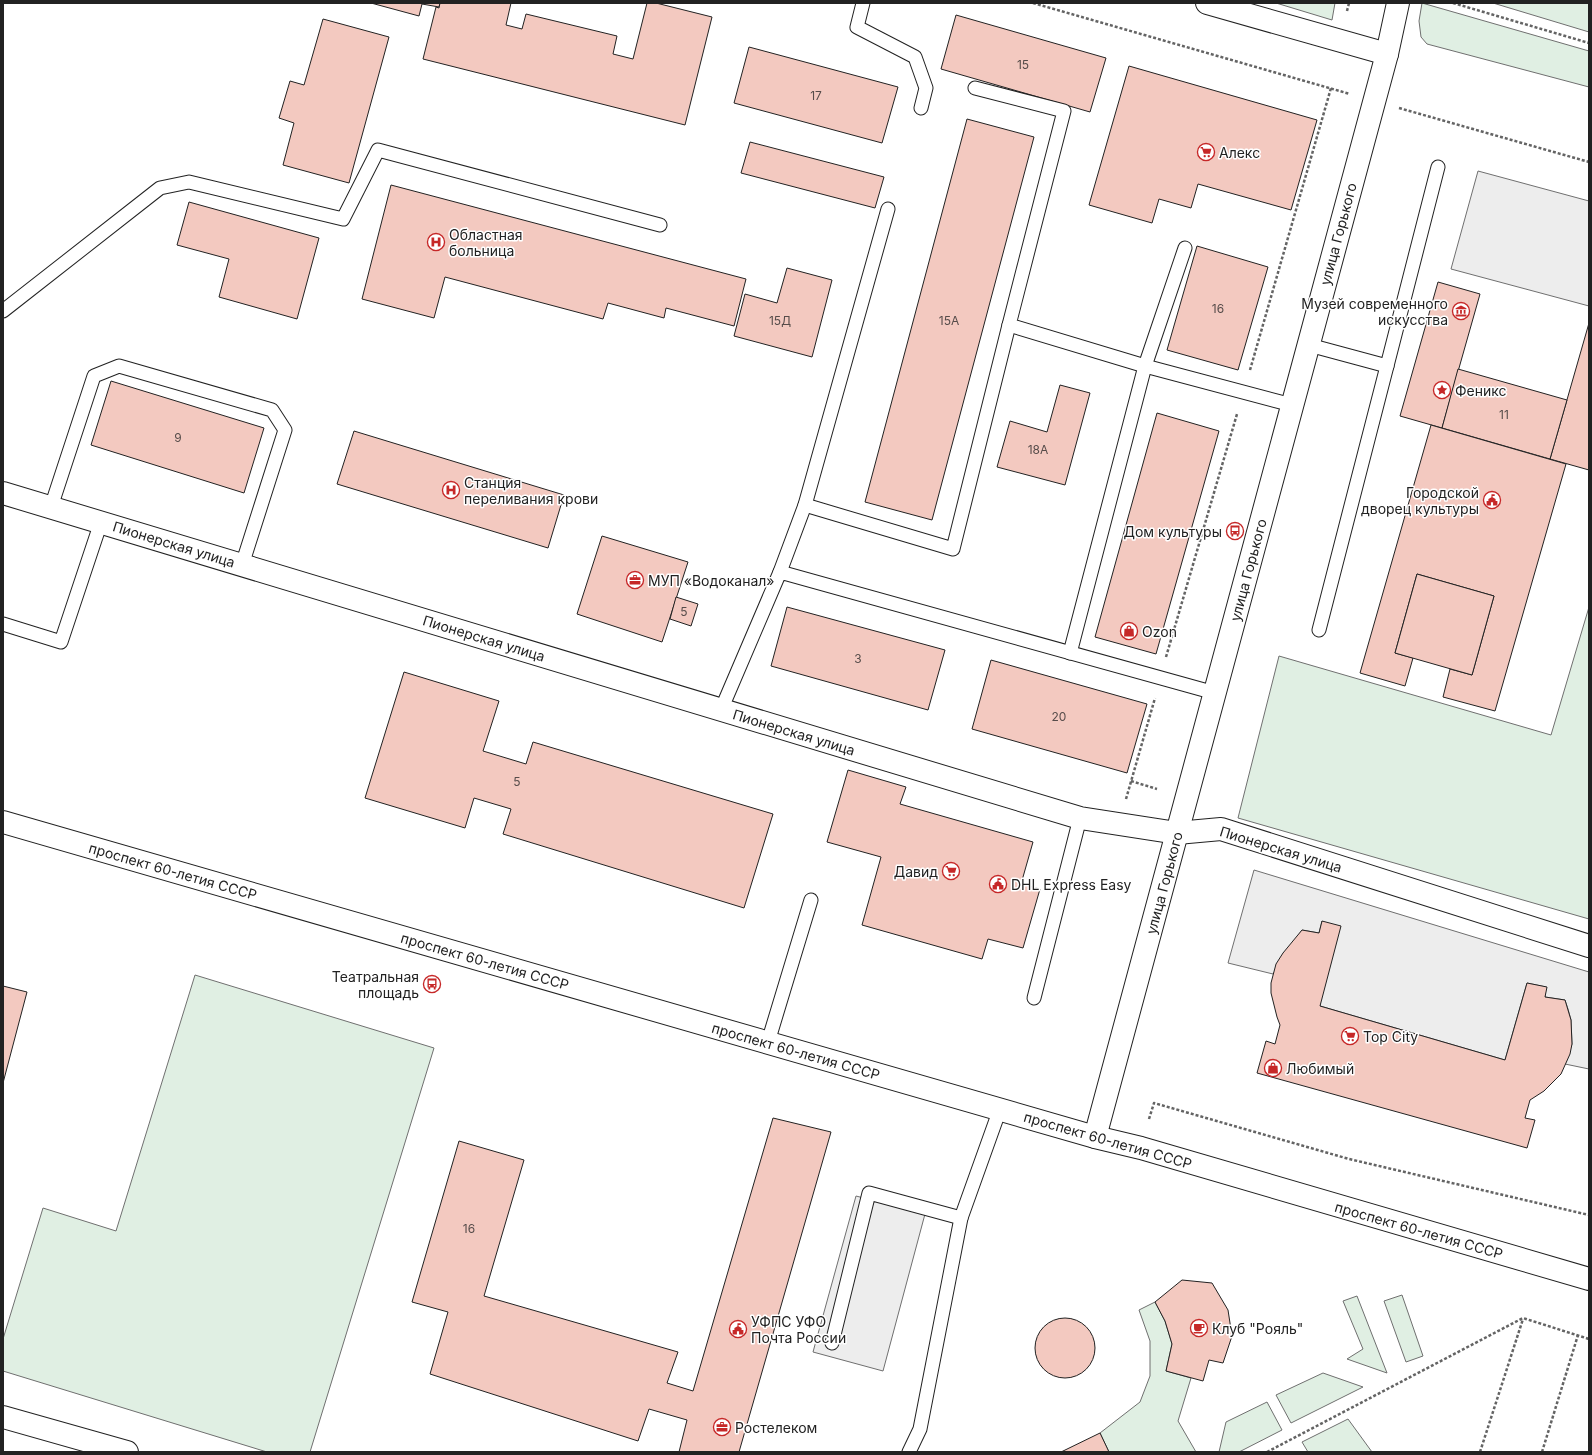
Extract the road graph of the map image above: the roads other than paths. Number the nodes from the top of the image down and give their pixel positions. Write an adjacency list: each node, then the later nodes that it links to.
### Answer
1 (863, 3): 6 (lane)
2 (1207, 3): 4 (main road)
3 (1398, 3): 4 (main road, улица Горького)
4 (1387, 54): 13 (main road, улица Горького)
5 (975, 88): 12 (lane)
6 (921, 108)
7 (1438, 167): 15 (lane)
8 (888, 209): 18 (lane)
9 (660, 225): 11 (lane)
10 (1185, 248): 14 (lane)
11 (3, 311)
12 (1009, 325): 14 (lane); 18 (lane)
13 (1309, 345): 15 (lane); 16 (main road, улица Горького)
14 (1145, 366): 16 (lane); 25 (lane)
15 (1387, 366): 24 (lane)
16 (1292, 405): 26 (main road, улица Горького)
17 (3, 493): 19 (main road, Пионерская улица)
18 (805, 505): 22 (lane)
19 (51, 507): 20 (main road, Пионерская улица); 21 (lane)
20 (101, 522): 21 (main road, Пионерская улица); 23 (lane)
21 (242, 565): 27 (main road, Пионерская улица)
22 (780, 572): 25 (lane); 27 (lane)
23 (3, 624)
24 (1319, 630)
25 (1070, 653): 26 (lane)
26 (1215, 693): 30 (main road, улица Горького)
27 (721, 710): 28 (main road, Пионерская улица)
28 (1080, 818): 30 (main road, Пионерская улица); 33 (lane)
29 (3, 822): 34 (main road, проспект 60-летия СССР)
30 (1178, 833): 32 (main road, Пионерская улица); 36 (main road, улица Горького)
31 (811, 900): 34 (lane)
32 (1589, 946)
33 (1034, 998)
34 (768, 1042): 35 (main road, проспект 60-летия СССР)
35 (1000, 1109): 36 (main road, проспект 60-летия СССР); 37 (lane)
36 (1095, 1137): 38 (main road, проспект 60-летия СССР)
37 (960, 1218): 39 (lane); 42 (lane)
38 (1589, 1279)
39 (832, 1343)
40 (3, 1417): 41 (main road)
41 (127, 1452)
42 (909, 1452)

